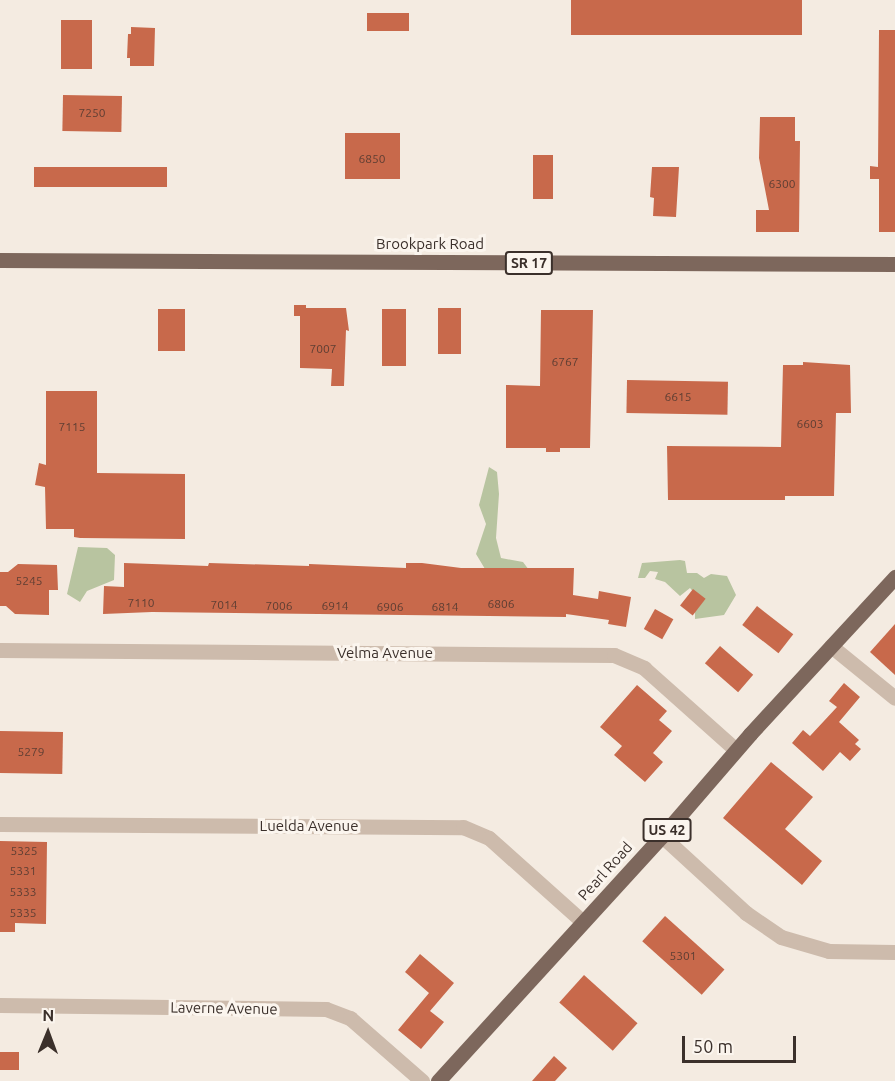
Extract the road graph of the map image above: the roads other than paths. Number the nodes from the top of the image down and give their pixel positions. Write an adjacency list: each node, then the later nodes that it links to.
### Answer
1 (0, 260): 2 (main road, Brookpark Road / SR 17)
2 (895, 264)
3 (895, 578): 4 (main road, Pearl Road / US 42)
4 (831, 646): 6 (street); 7 (main road, Pearl Road / US 42)
5 (0, 650): 7 (street, Velma Avenue)
6 (895, 698)
7 (736, 750): 9 (main road, Pearl Road / US 42)
8 (0, 824): 10 (street, Luelda Avenue)
9 (662, 836): 10 (main road, Pearl Road / US 42); 11 (street)
10 (583, 922): 14 (main road, Pearl Road / US 42)
11 (895, 952)
12 (0, 1005): 13 (street, Laverne Avenue)
13 (422, 1081)
14 (438, 1081)

